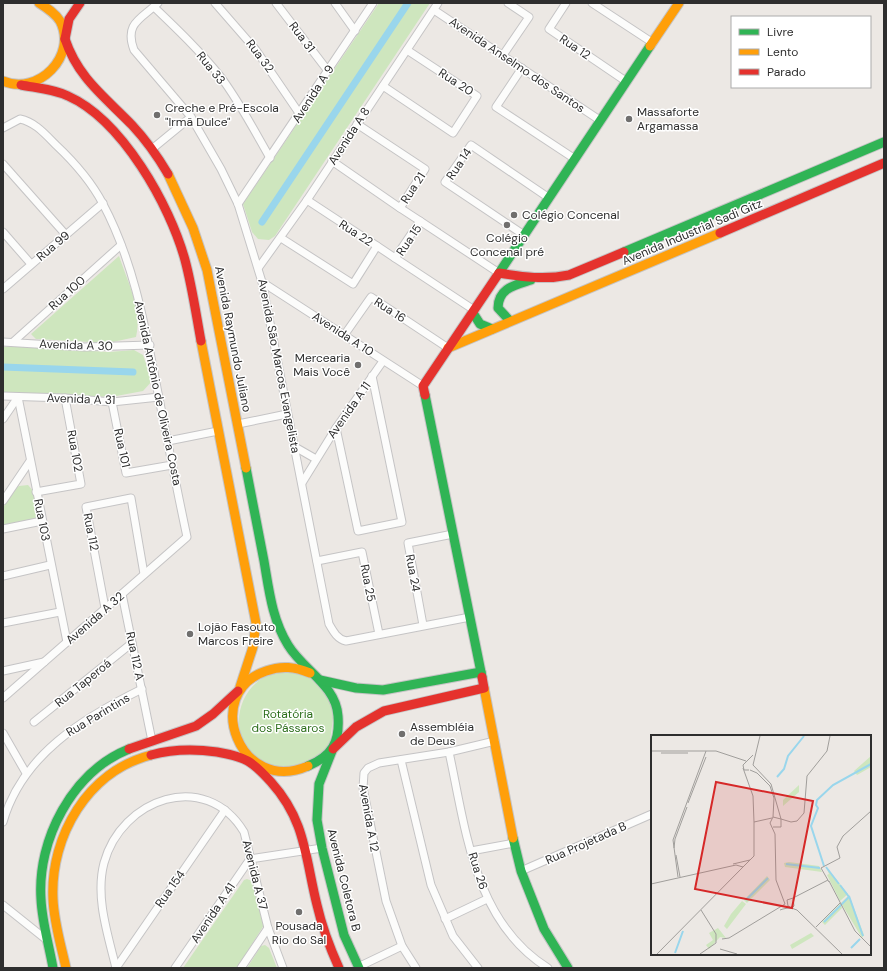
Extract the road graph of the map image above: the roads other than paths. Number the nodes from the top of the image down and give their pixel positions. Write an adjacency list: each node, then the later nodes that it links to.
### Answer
1 (39, 3): 15 (main road, Avenida Raymundo Juliano)
2 (80, 3): 15 (main road)
3 (215, 3): 26 (street, Rua 32)
4 (276, 3): 20 (street, Rua 31)
5 (335, 3): 14 (street)
6 (373, 3): 14 (street, Avenida A 9)
7 (438, 3): 13 (street, Avenida A 8)
8 (508, 3): 18 (street)
9 (566, 3): 22 (street, Rua 12)
10 (592, 3): 16 (street)
11 (676, 4): 16 (main road)
12 (156, 5): 27 (street, Avenida São Marcos Evangelista); 33 (street, Rua 33)
13 (434, 10): 17 (street, Avenida A 8); 18 (street, Avenida Anselmo dos Santos)
14 (355, 31): 20 (street, Avenida A 9)
15 (65, 39): 23 (main road); 32 (main road, Avenida Raymundo Juliano)
16 (652, 43): 22 (main road)
17 (407, 50): 24 (street, Avenida A 8); 24 (street, Rua 20)
18 (503, 55): 19 (street, Avenida Anselmo dos Santos)
19 (522, 68): 28 (street, Avenida Anselmo dos Santos); 34 (street)
20 (328, 71): 26 (street, Avenida A 9)
21 (3, 81): 23 (main road)
22 (627, 82): 28 (main road)
23 (21, 85): 25 (main road); 77 (main road)
24 (382, 86): 29 (street, Avenida A 8)
25 (3, 90)
26 (299, 113): 33 (street, Avenida A 9)
27 (191, 117): 32 (street); 41 (street, Avenida São Marcos Evangelista)
28 (601, 121): 34 (main road)
29 (357, 124): 35 (street, Avenida A 8); 42 (street, Rua 21)
30 (3, 128): 40 (street, Avenida Antônio de Oliveira Costa)
31 (884, 142): 54 (main road, Avenida Industrial Sadi Gitz)
32 (152, 149): 75 (main road, Avenida Raymundo Juliano)
33 (270, 158): 41 (street, Avenida A 9)
34 (575, 159): 38 (main road)
35 (332, 162): 39 (street, Avenida A 8); 42 (street, Rua 21)
36 (884, 163): 58 (main road, Avenida Industrial Sadi Gitz)
37 (3, 164): 45 (street)
38 (549, 198): 46 (main road); 46 (street, Rua 14)
39 (306, 200): 47 (street, Avenida A 8); 49 (street, Rua 22)
40 (103, 203): 45 (street, Rua 99); 48 (street, Avenida Antônio de Oliveira Costa)
41 (238, 204): 52 (street, Avenida São Marcos Evangelista)
42 (400, 208): 43 (street)
43 (420, 221): 50 (street, Rua 15); 53 (street, Rua 15)
44 (3, 232): 51 (street)
45 (66, 235): 51 (street, Rua 99)
46 (524, 235): 53 (main road)
47 (281, 238): 49 (street, Rua 22); 52 (street, Avenida A 8)
48 (121, 245): 62 (street, Rua 100); 63 (street, Avenida Antônio de Oliveira Costa)
49 (377, 246): 50 (street)
50 (395, 258): 57 (street, Rua 15)
51 (31, 264): 56 (street, Rua 99)
52 (259, 267): 55 (street, Avenida São Marcos Evangelista)
53 (499, 273): 54 (main road, Avenida Industrial Sadi Gitz); 57 (main road)
54 (533, 280): 58 (main road, Avenida Industrial Sadi Gitz)
55 (262, 282): 60 (street, Avenida A 10); 73 (street, Avenida São Marcos Evangelista)
56 (3, 288)
57 (474, 311): 59 (main road); 64 (main road)
58 (510, 321): 59 (main road, Avenida Industrial Sadi Gitz)
59 (492, 330): 64 (main road, Avenida Industrial Sadi Gitz)
60 (344, 334): 64 (street, Rua 16); 65 (street, Avenida A 10)
61 (3, 342): 62 (street, Avenida A 30)
62 (13, 342): 63 (street, Avenida A 30)
63 (150, 345): 70 (street, Avenida Antônio de Oliveira Costa)
64 (448, 348): 67 (main road)
65 (383, 361): 66 (street, Avenida A 11); 67 (street, Avenida A 10)
66 (372, 376): 76 (street, Avenida A 11); 76 (street)
67 (423, 386): 88 (main road)
68 (3, 396): 69 (street, Avenida A 31)
69 (18, 397): 71 (street, Avenida A 31); 74 (street); 81 (street, Rua 103)
70 (159, 397): 72 (street, Avenida A 31); 78 (street, Avenida Antônio de Oliveira Costa)
71 (65, 398): 72 (street, Avenida A 31); 84 (street, Rua 102)
72 (112, 402): 82 (street, Rua 101)
73 (287, 414): 75 (street); 79 (street, Avenida São Marcos Evangelista)
74 (3, 419)
75 (238, 424): 106 (main road, Avenida Raymundo Juliano)
76 (336, 428): 80 (street, Avenida A 11)
77 (218, 430): 78 (street); 110 (main road)
78 (168, 441): 82 (street, Avenida Antônio de Oliveira Costa)
79 (295, 447): 80 (street); 83 (street, Avenida São Marcos Evangelista)
80 (316, 458): 83 (street, Avenida A 11)
81 (30, 461): 84 (street, Rua 103); 85 (street)
82 (172, 466): 89 (street, Avenida Antônio de Oliveira Costa)
83 (302, 482): 90 (street, Avenida São Marcos Evangelista)
84 (36, 492): 86 (street, Rua 103)
85 (3, 501)
86 (42, 522): 87 (street); 91 (street, Rua 103)
87 (3, 529)
88 (453, 534): 97 (main road); 99 (street, Rua 24)
89 (187, 537): 92 (street, Avenida A 32)
90 (317, 561): 100 (street, Avenida São Marcos Evangelista); 100 (street, Rua 25)
91 (50, 565): 93 (street); 96 (street, Rua 103)
92 (144, 574): 94 (street, Avenida A 32); 95 (street, Rua 112)
93 (3, 576)
94 (122, 594): 95 (street, Avenida A 32); 102 (street, Rua 112 A)
95 (106, 608): 101 (street, Avenida A 32)
96 (60, 612): 98 (street); 101 (street, Rua 103)
97 (470, 617): 99 (street, Avenida São Marcos Evangelista); 105 (main road)
98 (3, 622)
99 (423, 625): 100 (street, Avenida São Marcos Evangelista)
100 (379, 634)
101 (67, 642): 103 (street, Avenida A 32)
102 (132, 644): 109 (street, Rua 112 A); 112 (street, Rua Taperoá)
103 (46, 661): 104 (street); 111 (street, Avenida A 32)
104 (3, 671)
105 (481, 672): 107 (main road); 108 (main road)
106 (310, 673): 107 (main road); 110 (main road)
107 (320, 680): 116 (main road)
108 (484, 688): 115 (main road); 116 (main road, Avenida Coletora B)
109 (142, 689): 114 (street, Rua 112 A); 120 (street, Rua Parintins)
110 (239, 690): 114 (main road); 119 (main road)
111 (3, 698)
112 (34, 722)
113 (3, 733): 120 (street)
114 (152, 741): 134 (main road)
115 (495, 741): 117 (street, Avenida A 12); 124 (main road)
116 (333, 749): 119 (main road); 125 (main road, Avenida Coletora B)
117 (449, 752): 118 (street, Avenida A 12); 126 (street, Rua 26)
118 (401, 760): 132 (street); 135 (street, Avenida A 12)
119 (253, 763): 127 (main road); 138 (main road)
120 (26, 773): 123 (street, Rua Parintins)
121 (225, 810): 128 (street, Avenida A 37); 139 (street, Rua 154); 139 (street, Avenida A 37)
122 (651, 814): 129 (street, Rua Projetada B)
123 (3, 822)
124 (514, 843): 126 (street); 129 (main road)
125 (322, 848): 127 (street); 136 (main road, Avenida Coletora B)
126 (471, 851): 130 (street, Rua 26)
127 (306, 852): 128 (street); 143 (main road)
128 (250, 859): 133 (street, Avenida A 37); 140 (street, Avenida A 41)
129 (521, 871): 147 (main road)
130 (487, 899): 132 (street); 146 (street, Rua 26)
131 (3, 905): 134 (street)
132 (445, 919): 145 (street)
133 (268, 928): 141 (street); 142 (street, Avenida A 37)
134 (48, 941): 137 (main road)
135 (402, 946): 136 (street); 144 (street, Avenida A 12)
136 (359, 967)
137 (53, 968)
138 (66, 968)
139 (116, 968)
140 (175, 968)
141 (242, 968)
142 (283, 968)
143 (339, 968)
144 (416, 968)
145 (477, 968)
146 (548, 968)
147 (568, 968)

